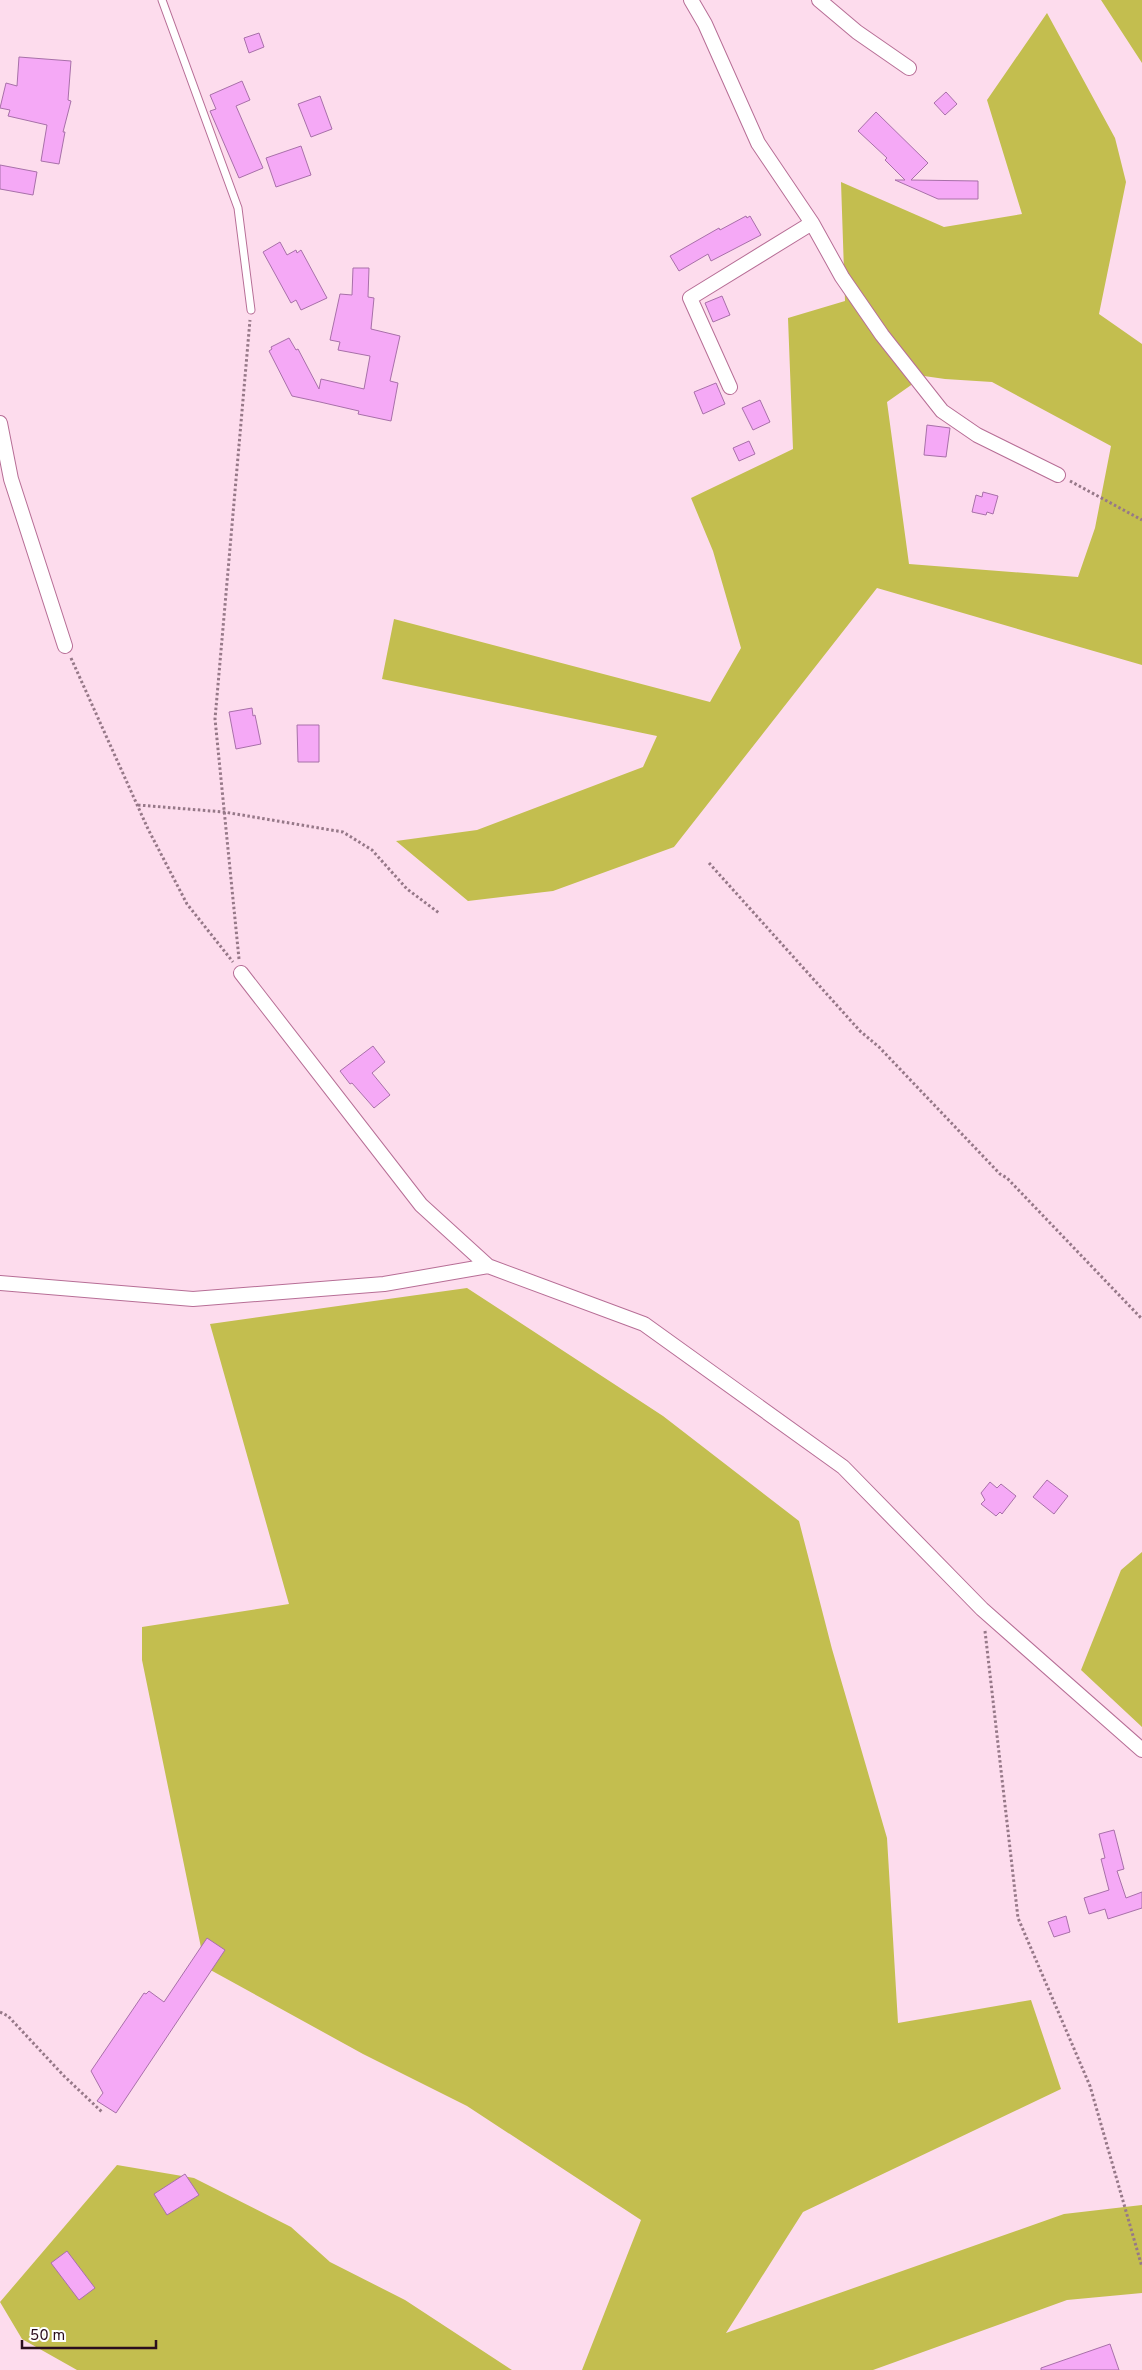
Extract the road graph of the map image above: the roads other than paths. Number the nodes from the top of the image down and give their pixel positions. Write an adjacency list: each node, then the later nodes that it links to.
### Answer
1 (162, 0): 6 (lane)
2 (690, 0): 5 (street)
3 (819, 0): 4 (street)
4 (909, 68)
5 (812, 223): 7 (street); 9 (street)
6 (251, 310)
7 (730, 387)
8 (0, 422): 10 (street)
9 (1058, 475)
10 (65, 646)
11 (241, 973): 12 (street)
12 (488, 1266): 13 (street); 14 (street)
13 (0, 1283)
14 (1142, 1750)

